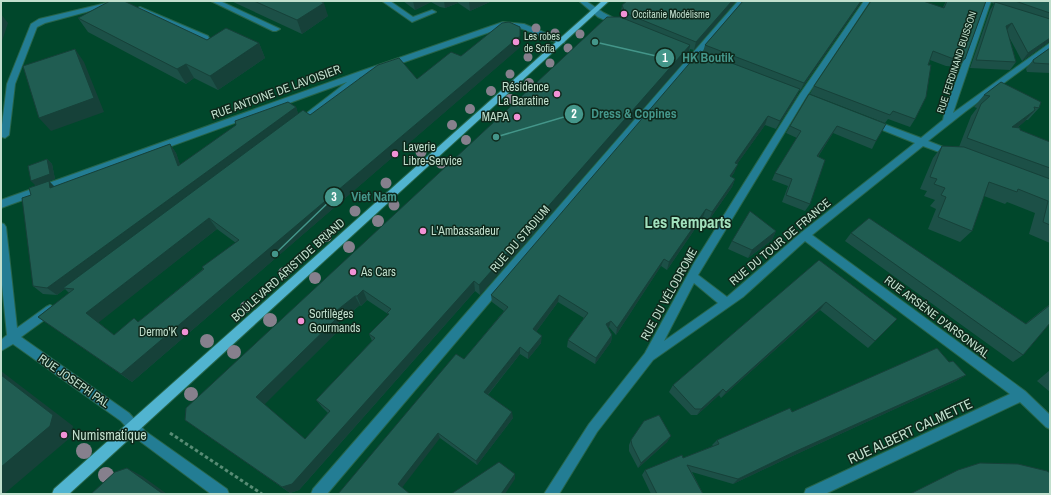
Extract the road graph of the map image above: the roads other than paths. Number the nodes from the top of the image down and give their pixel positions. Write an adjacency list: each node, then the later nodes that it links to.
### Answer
1 (90, 1): 10 (street)
2 (124, 1): 10 (street); 15 (street)
3 (214, 1): 14 (street)
4 (385, 1): 12 (street)
5 (582, 1): 11 (street)
6 (606, 1): 11 (main road, BOULEVARD ARISTIDE BRIAND)
7 (742, 1): 40 (street, RUE DU STADIUM)
8 (867, 1): 28 (street, RUE DU VÉLODROME)
9 (987, 4): 20 (street, RUE FERDINAND BUISSON)
10 (92, 9): 22 (street)
11 (596, 10): 13 (street); 16 (main road, BOULEVARD ARISTIDE BRIAND)
12 (432, 12)
13 (625, 26)
14 (276, 29)
15 (205, 38)
16 (562, 41): 18 (street, RUE ANTOINE DE LAVOISIER); 37 (main road, BOULEVARD ARISTIDE BRIAND)
17 (1050, 45): 20 (street)
18 (364, 73): 21 (street); 25 (street, RUE ANTOINE DE LAVOISIER)
19 (868, 121): 23 (street)
20 (947, 122): 23 (street, RUE FERDINAND BUISSON)
21 (289, 129)
22 (5, 135)
23 (923, 142): 24 (street); 27 (street, RUE DU TOUR DE FRANCE)
24 (960, 157)
25 (1, 204)
26 (1, 227): 31 (street)
27 (805, 235): 29 (street, RUE DU TOUR DE FRANCE); 35 (street, RUE ARSÈNE D'ARSONVAL)
28 (692, 276): 29 (street); 34 (street, RUE DU VÉLODROME)
29 (727, 303): 34 (street, RUE DU TOUR DE FRANCE)
30 (57, 304): 31 (street)
31 (13, 338): 32 (street); 33 (street); 37 (street, RUE JOSEPH PAL)
32 (1, 341)
33 (1, 346)
34 (650, 357): 41 (street, RUE DU VÉLODROME)
35 (1021, 395): 36 (street, RUE ARSÈNE D'ARSONVAL); 42 (street, RUE ALBERT CALMETTE)
36 (1050, 423)
37 (134, 426): 38 (main road, BOULEVARD ARISTIDE BRIAND); 39 (street, RUE JOSEPH PAL)
38 (59, 494)
39 (222, 494)
40 (318, 494)
41 (551, 494)
42 (811, 494)

